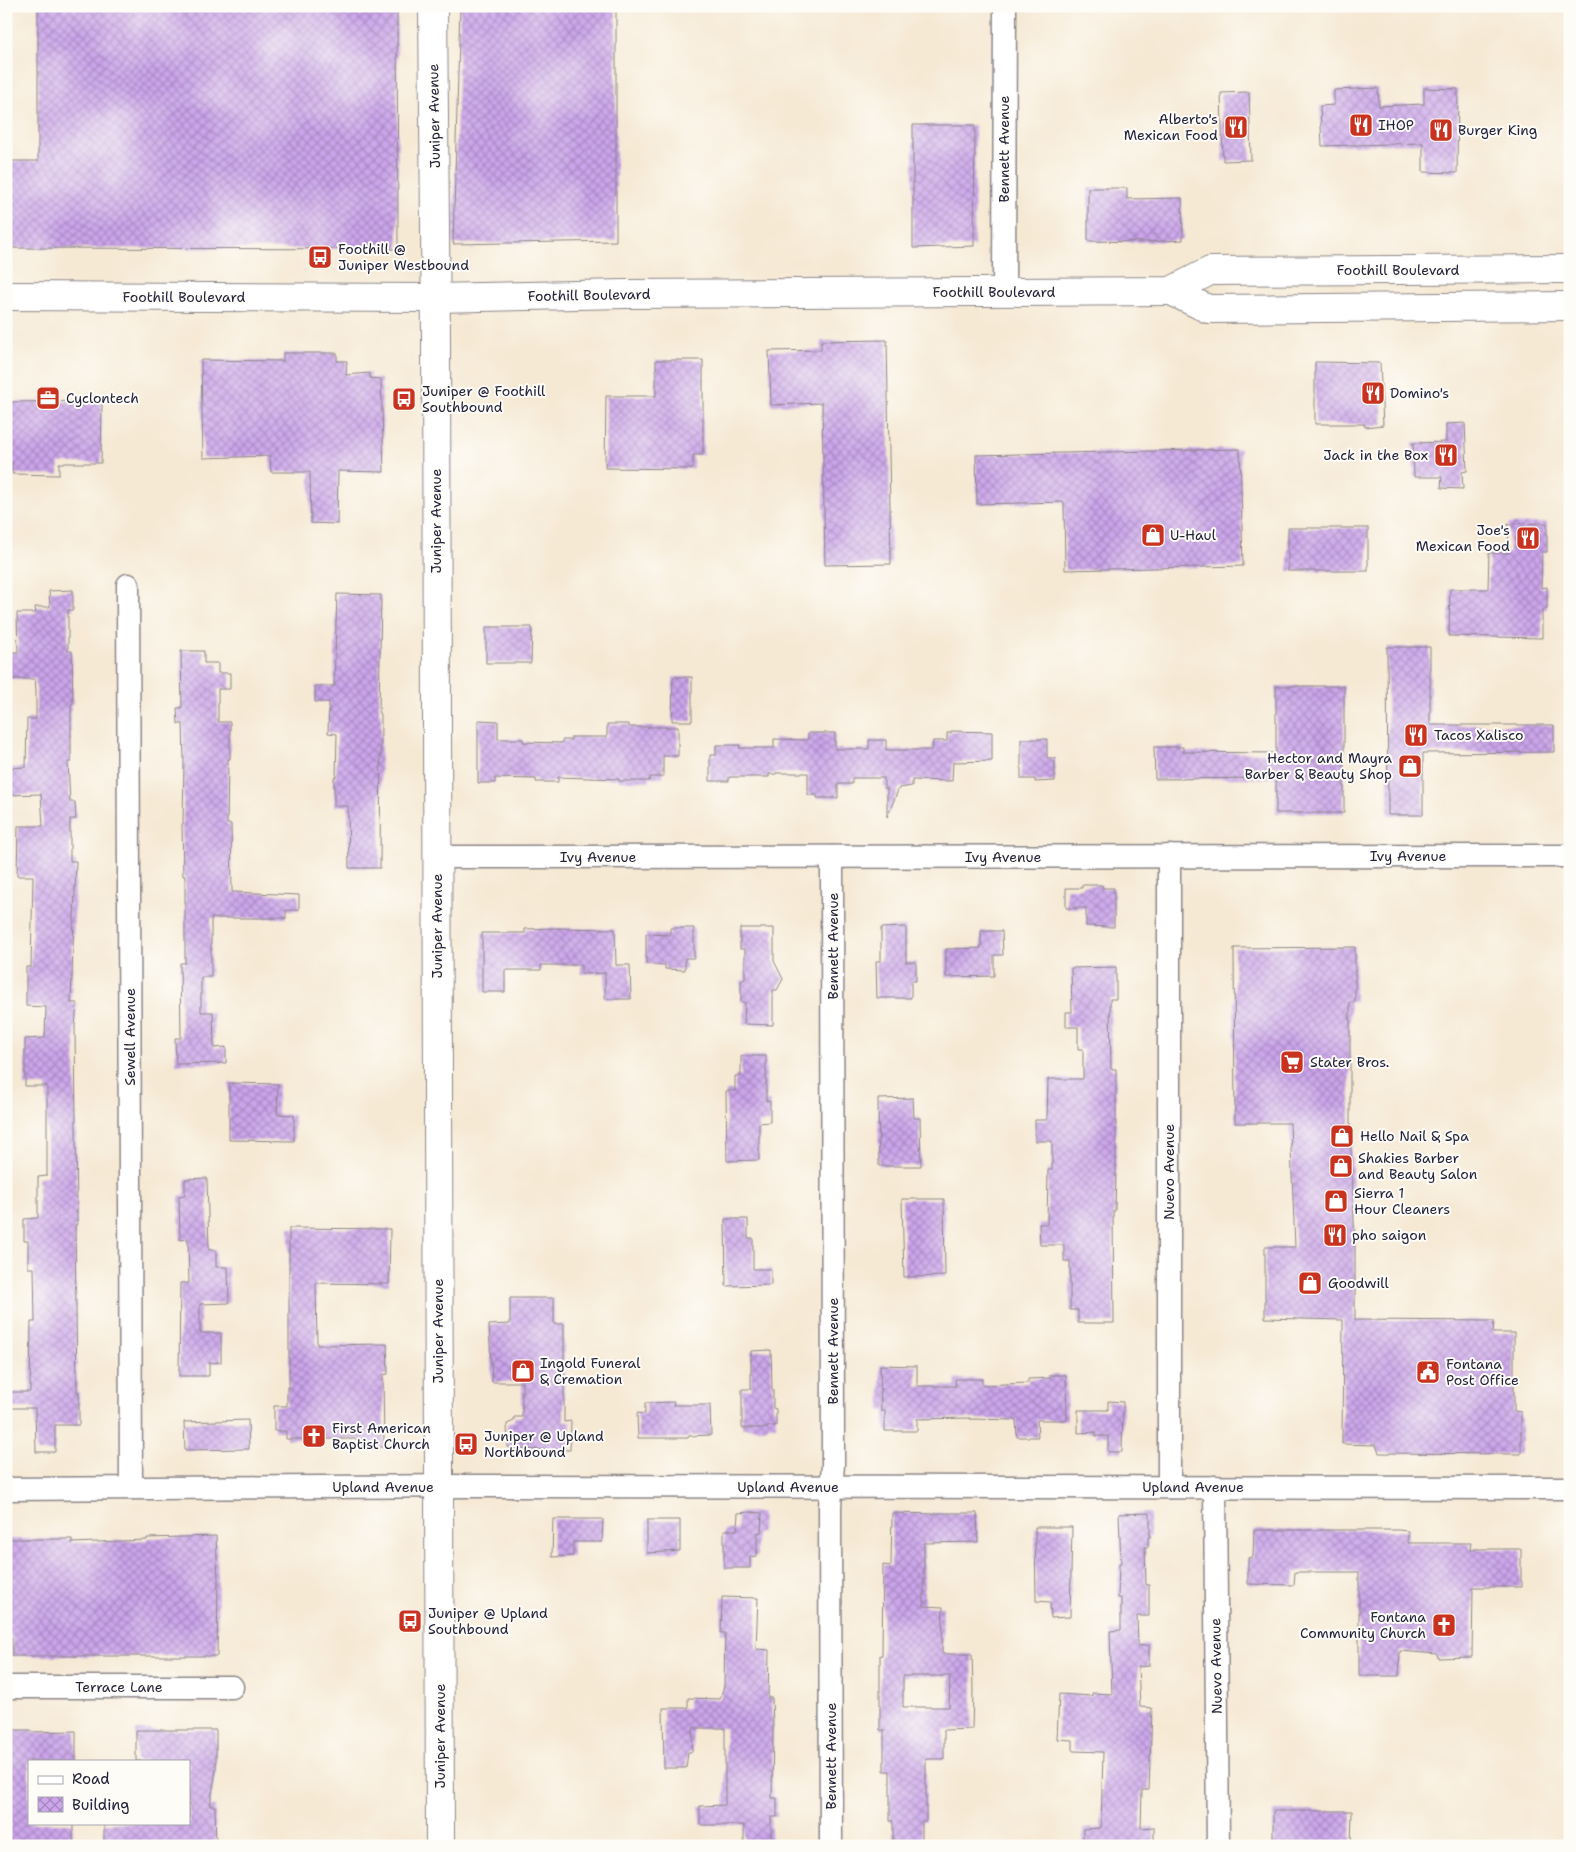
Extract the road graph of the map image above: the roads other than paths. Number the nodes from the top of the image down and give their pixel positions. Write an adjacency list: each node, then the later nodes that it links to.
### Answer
1 (433, 6): 7 (main road, Juniper Avenue)
2 (1004, 6): 5 (street, Bennett Avenue)
3 (1570, 269): 4 (main road, Foothill Boulevard)
4 (1171, 291): 5 (main road, Foothill Boulevard); 8 (main road, Foothill Boulevard)
5 (1004, 292): 7 (main road, Foothill Boulevard)
6 (6, 296): 7 (main road, Foothill Boulevard)
7 (436, 298): 12 (main road, Juniper Avenue)
8 (1570, 306)
9 (128, 585): 18 (street, Sewell Avenue)
10 (1169, 856): 11 (street, Ivy Avenue); 13 (street, Ivy Avenue); 16 (street, Nuevo Avenue)
11 (1570, 856)
12 (437, 857): 13 (street, Ivy Avenue); 14 (main road, Juniper Avenue)
13 (832, 857): 15 (street, Bennett Avenue)
14 (439, 1487): 15 (street, Upland Avenue); 18 (street, Upland Avenue); 23 (main road, Juniper Avenue)
15 (830, 1487): 16 (street, Upland Avenue); 24 (street, Bennett Avenue)
16 (1169, 1487): 17 (street, Upland Avenue)
17 (1215, 1487): 19 (street, Upland Avenue); 25 (street, Nuevo Avenue)
18 (131, 1488): 20 (street, Upland Avenue)
19 (1570, 1488)
20 (6, 1489)
21 (232, 1686): 22 (street, Terrace Lane)
22 (6, 1687)
23 (440, 1846)
24 (831, 1846)
25 (1218, 1846)

